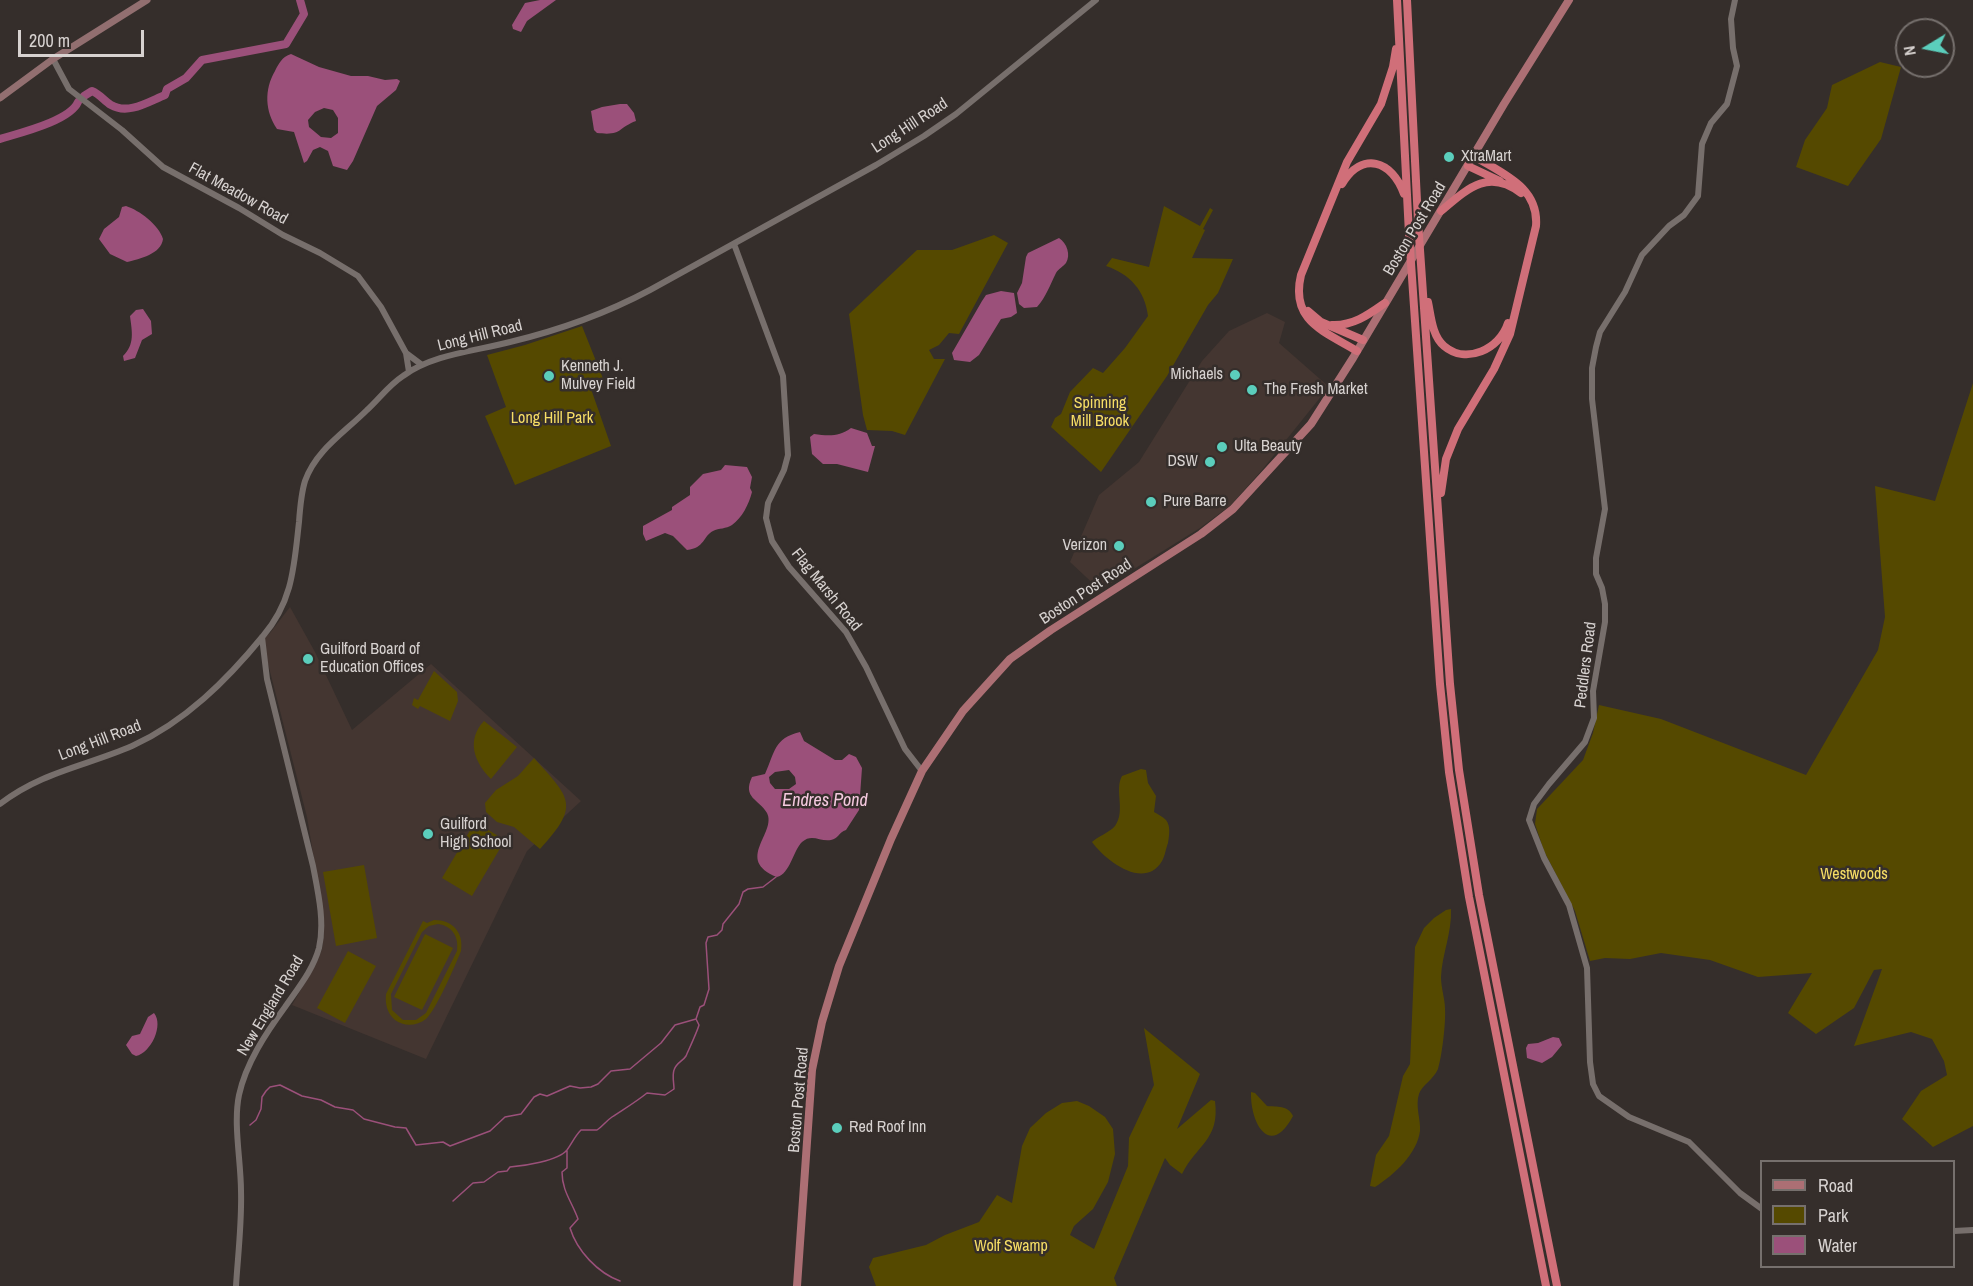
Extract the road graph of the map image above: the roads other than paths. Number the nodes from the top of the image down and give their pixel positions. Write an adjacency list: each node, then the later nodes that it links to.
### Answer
1 (147, 0): 7 (main road)
2 (1096, 0): 14 (street, Long Hill Road)
3 (1397, 0): 13 (highway); 19 (highway)
4 (1407, 0): 15 (highway)
5 (1569, 0): 9 (main road, Boston Post Road)
6 (1735, 0): 27 (street, Peddlers Road)
7 (53, 59): 8 (main road); 20 (street, Flat Meadow Road)
8 (0, 98)
9 (1474, 156): 10 (main road, Boston Post Road); 23 (highway)
10 (1468, 166): 11 (highway); 12 (main road, Boston Post Road)
11 (1515, 189): 12 (highway); 15 (highway)
12 (1441, 211): 16 (main road, Boston Post Road)
13 (1409, 234): 17 (highway); 32 (highway)
14 (734, 244): 21 (street, Long Hill Road); 25 (street, Flag Marsh Road)
15 (1422, 273): 23 (highway)
16 (1385, 303): 17 (highway); 18 (main road, Boston Post Road)
17 (1321, 322): 18 (highway)
18 (1363, 340): 19 (main road, Boston Post Road)
19 (1358, 351): 25 (main road, Boston Post Road)
20 (406, 353): 21 (street, Flat Meadow Road); 22 (street, Flat Meadow Road)
21 (422, 365): 22 (street, Long Hill Road)
22 (409, 372): 24 (street, Long Hill Road)
23 (1438, 511): 33 (highway)
24 (262, 637): 26 (street, Long Hill Road); 30 (street, New England Road)
25 (922, 771): 31 (main road, Boston Post Road)
26 (0, 804)
27 (1760, 1208)
28 (1973, 1230): 29 (street)
29 (1955, 1231)
30 (236, 1286)
31 (797, 1286)
32 (1546, 1286)
33 (1557, 1286)

